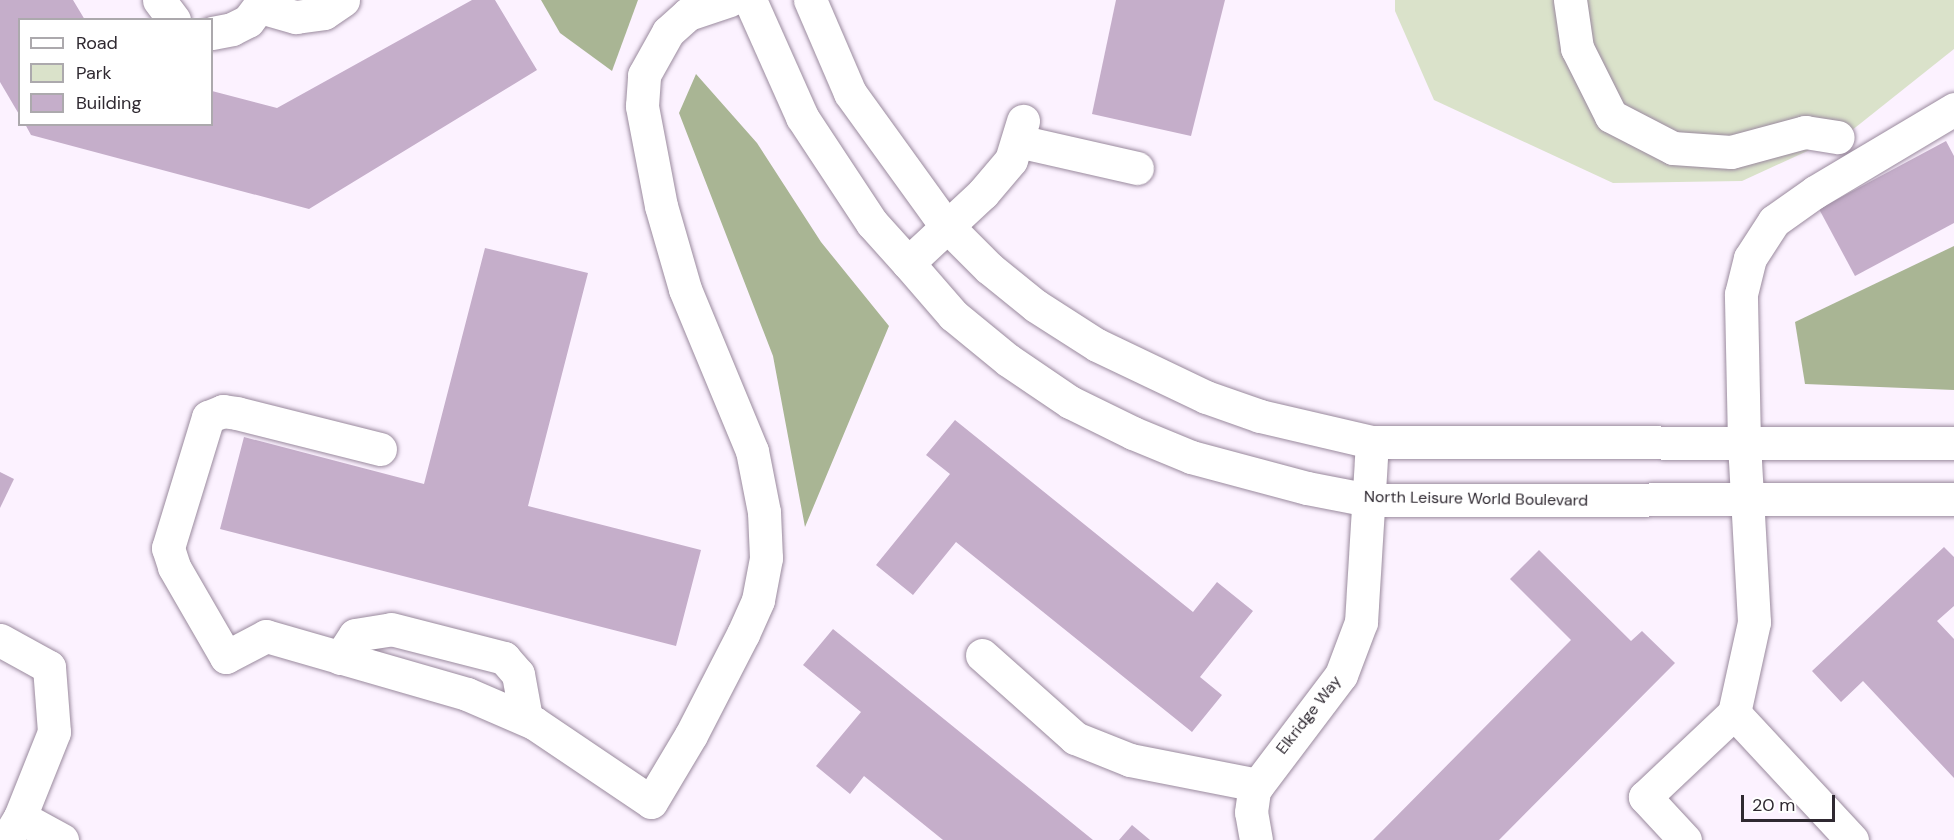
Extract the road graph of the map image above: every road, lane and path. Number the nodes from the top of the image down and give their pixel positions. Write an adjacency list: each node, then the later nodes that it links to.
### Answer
1 (159, 0): 8 (street)
2 (343, 0): 7 (street)
3 (730, 0): 26 (street)
4 (750, 0): 14 (street, North Leisure World Boulevard)
5 (810, 0): 13 (street)
6 (1570, 0): 11 (street)
7 (262, 4): 9 (street)
8 (172, 18)
9 (213, 33)
10 (1954, 110): 16 (street)
11 (1838, 137)
12 (1137, 168): 13 (street)
13 (948, 228): 14 (street); 15 (street)
14 (908, 263): 20 (street, North Leisure World Boulevard)
15 (1372, 442): 16 (street); 20 (street, Elkridge Way)
16 (1743, 442): 17 (street); 21 (street)
17 (1954, 443)
18 (380, 449): 24 (street)
19 (1954, 499): 21 (street, North Leisure World Boulevard)
20 (1370, 500): 21 (street, North Leisure World Boulevard); 27 (street, Elkridge Way)
21 (1748, 500): 25 (street)
22 (0, 640): 28 (street)
23 (982, 655): 27 (street)
24 (340, 658): 26 (street); 26 (street)
25 (1734, 713): 31 (street); 32 (street)
26 (526, 718)
27 (1258, 785): 30 (street, Elkridge Way)
28 (13, 829): 29 (street)
29 (62, 840)
30 (1256, 840)
31 (1685, 840)
32 (1852, 840)

